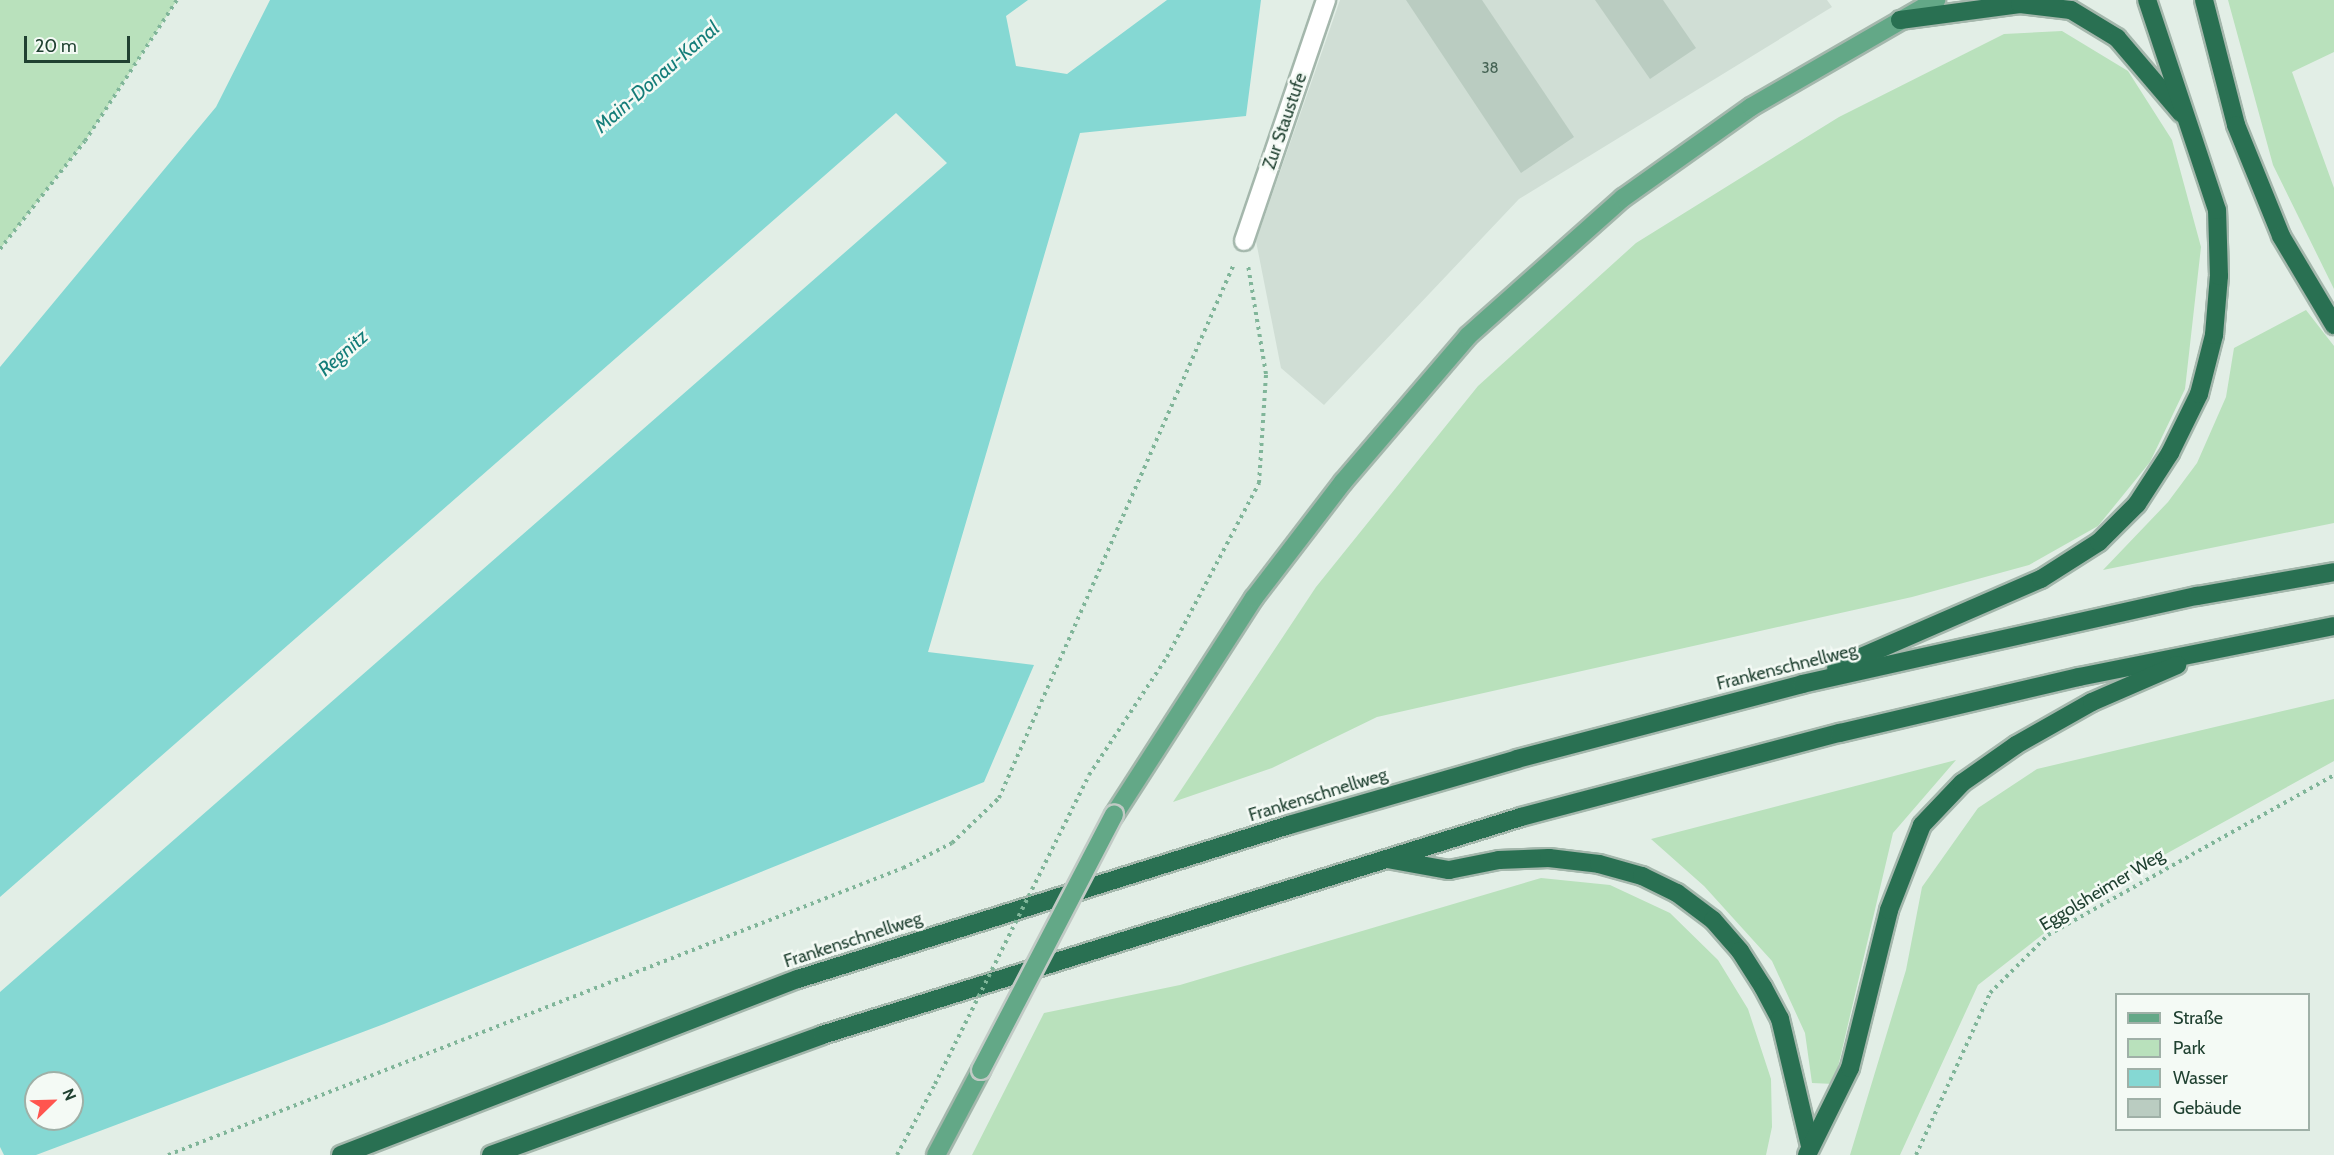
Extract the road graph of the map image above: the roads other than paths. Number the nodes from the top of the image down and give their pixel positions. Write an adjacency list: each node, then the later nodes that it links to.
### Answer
1 (1326, 0): 7 (street, Zur Staustufe)
2 (1936, 0): 5 (main road)
3 (2147, 0): 6 (highway)
4 (2204, 0): 8 (highway)
5 (1900, 20): 6 (highway); 17 (main road, bridge)
6 (2188, 121): 12 (highway)
7 (1244, 241)
8 (2334, 325)
9 (2334, 572): 12 (highway, Frankenschnellweg)
10 (2334, 626): 11 (highway)
11 (2212, 650): 13 (highway); 14 (highway)
12 (1802, 684): 15 (highway, Frankenschnellweg)
13 (1382, 859): 14 (highway); 16 (highway)
14 (1808, 1150)
15 (341, 1155)
16 (491, 1155)
17 (936, 1155)

